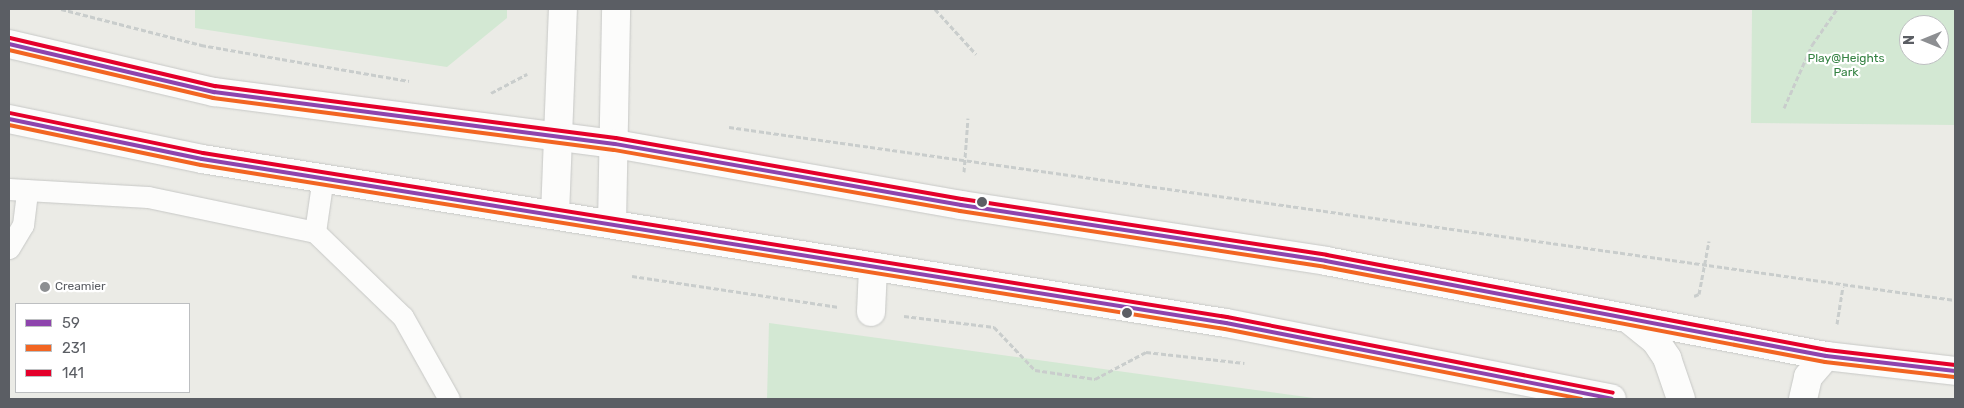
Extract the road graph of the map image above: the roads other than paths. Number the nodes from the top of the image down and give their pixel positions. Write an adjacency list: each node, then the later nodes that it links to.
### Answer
1 (563, 9): 5 (main road)
2 (616, 9): 6 (main road)
3 (9, 44): 5 (main road)
4 (9, 119): 7 (main road)
5 (561, 138): 6 (main road); 9 (main road)
6 (615, 144): 10 (main road); 15 (main road)
7 (324, 178): 9 (main road); 11 (lane)
8 (18, 189): 11 (lane); 12 (lane)
9 (555, 215): 10 (main road)
10 (612, 224): 13 (main road)
11 (315, 232): 18 (lane)
12 (9, 248)
13 (873, 268): 14 (main road); 19 (main road)
14 (871, 312)
15 (1630, 320): 16 (main road); 20 (main road)
16 (1826, 356): 17 (main road); 21 (main road)
17 (1955, 371)
18 (450, 399)
19 (1612, 399)
20 (1681, 399)
21 (1803, 399)

